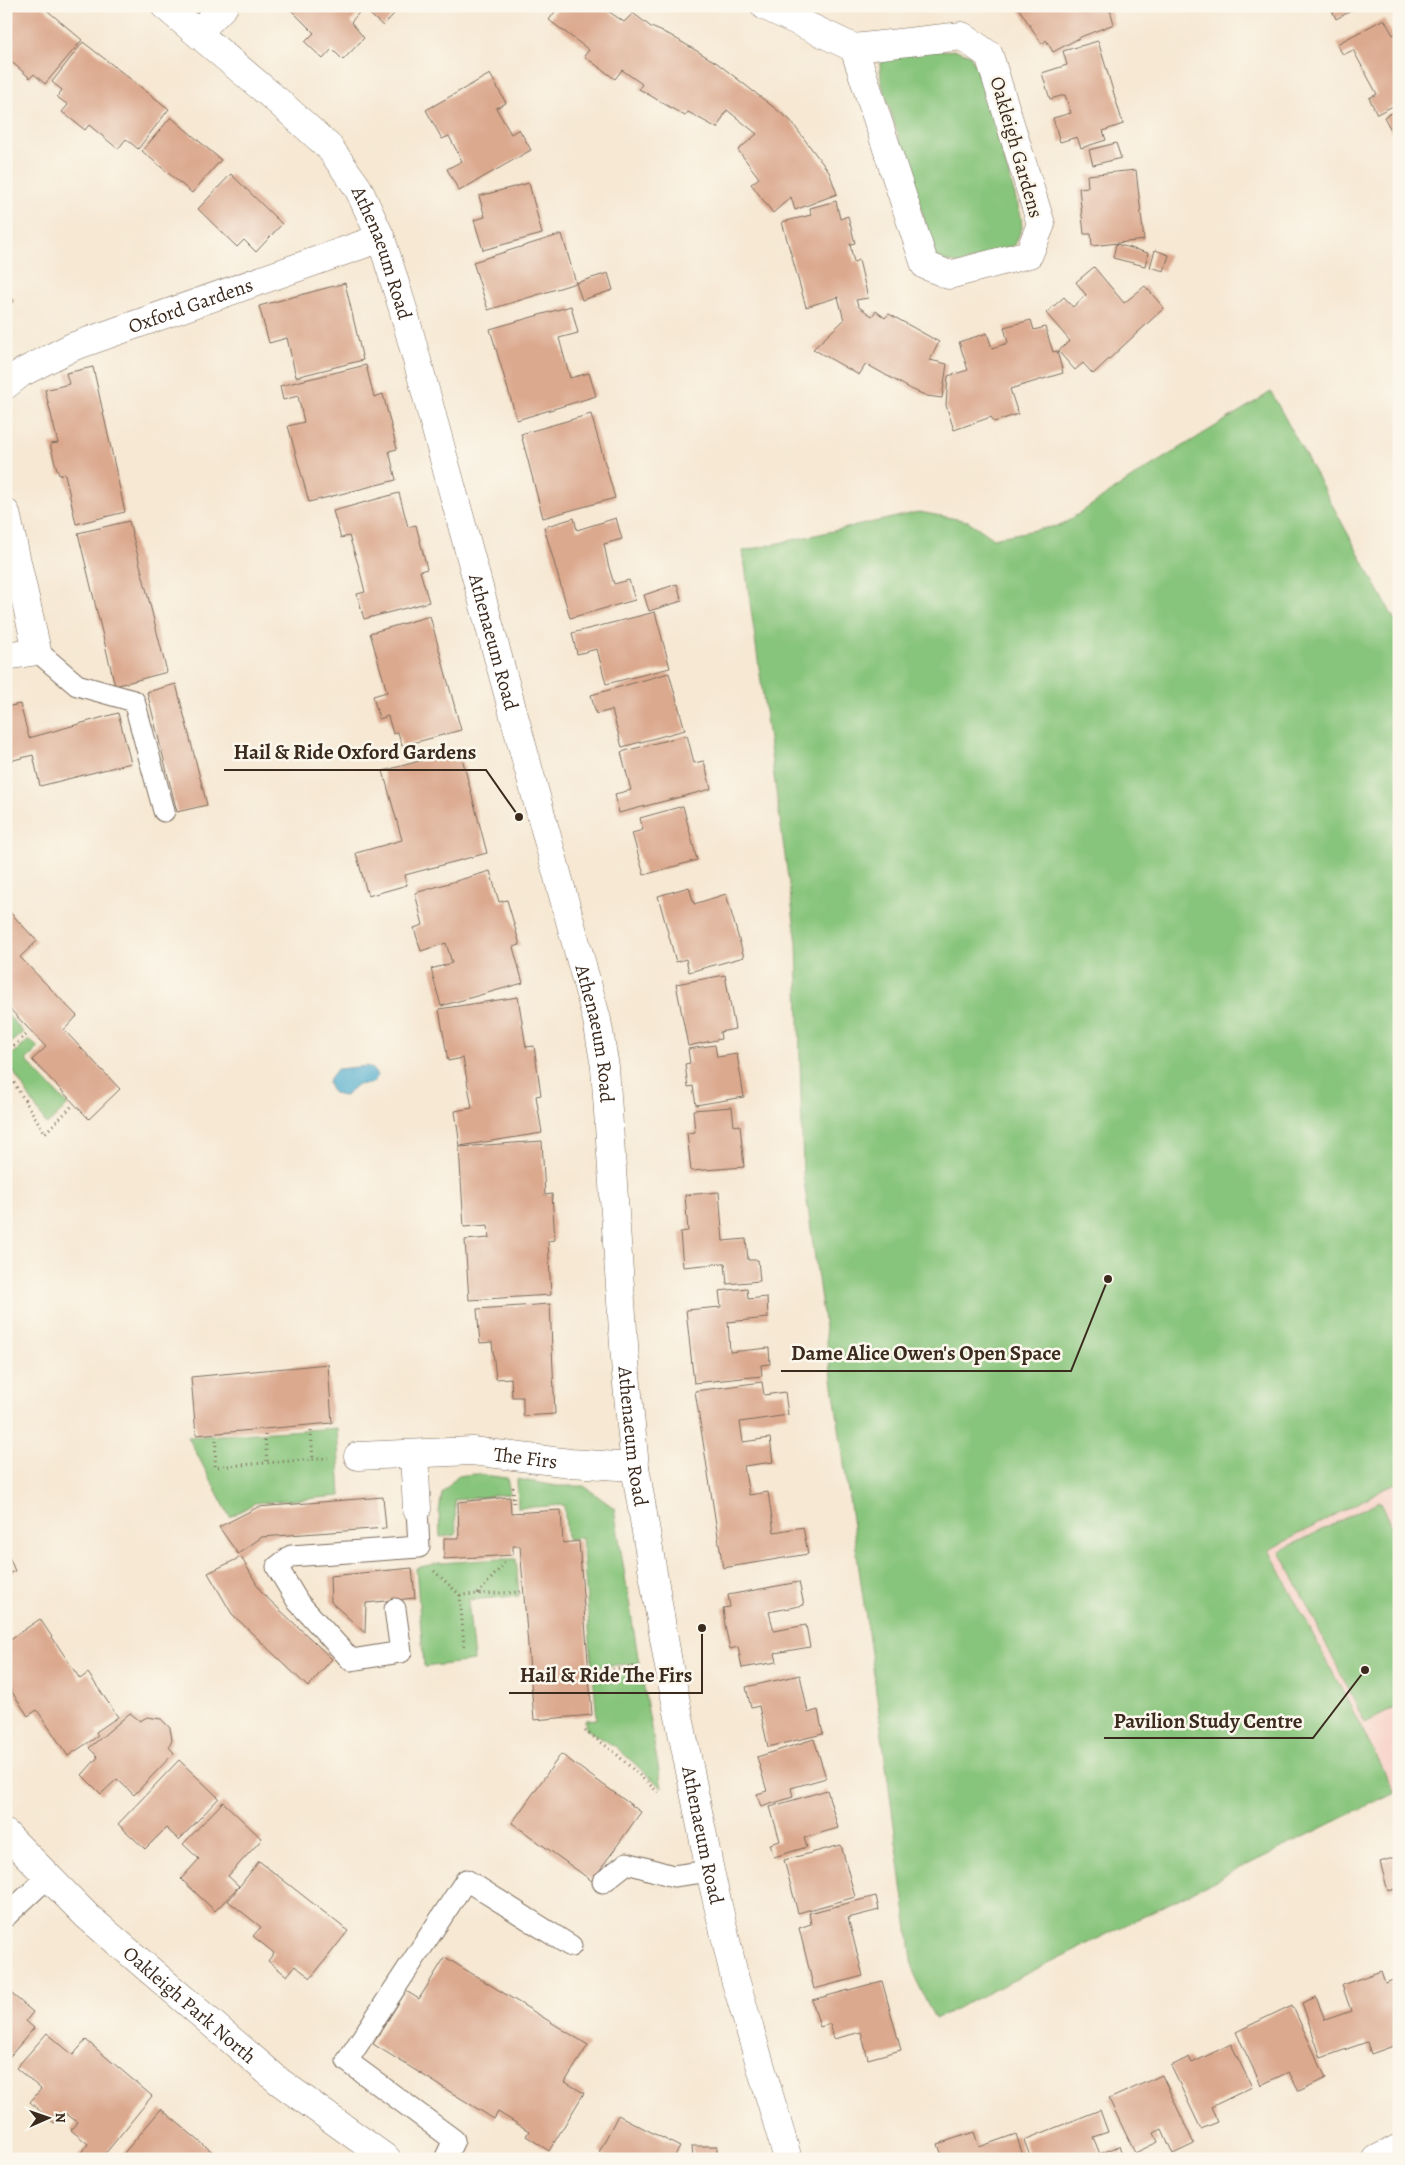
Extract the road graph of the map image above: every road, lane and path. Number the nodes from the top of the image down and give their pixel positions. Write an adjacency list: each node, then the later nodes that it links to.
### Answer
1 (165, 6): 4 (street, Athenaeum Road)
2 (224, 6): 4 (street)
3 (765, 6): 5 (street)
4 (197, 33): 6 (street, Athenaeum Road)
5 (854, 48): 5 (street, Oakleigh Gardens)
6 (381, 238): 7 (street, Oxford Gardens); 23 (street, Athenaeum Road)
7 (6, 385)
8 (6, 513): 9 (street)
9 (37, 651): 10 (street); 11 (lane)
10 (6, 656)
11 (164, 811)
12 (26, 1035): 13 (path)
13 (6, 1052)
14 (6, 1070): 15 (path)
15 (72, 1106)
16 (312, 1431): 21 (path)
17 (265, 1435): 22 (path)
18 (216, 1440): 22 (path)
19 (414, 1454): 20 (street, The Firs); 23 (street, The Firs); 24 (street)
20 (358, 1456): 21 (path)
21 (313, 1460): 22 (path)
22 (267, 1463)
23 (635, 1467): 32 (street, Athenaeum Road)
24 (417, 1509): 30 (lane)
25 (506, 1560): 28 (path)
26 (428, 1566): 29 (path)
27 (521, 1592): 28 (path)
28 (478, 1594): 29 (path)
29 (460, 1595): 31 (path)
30 (395, 1609)
31 (464, 1646)
32 (668, 1662): 33 (path); 35 (street, Athenaeum Road)
33 (593, 1672)
34 (585, 1731): 35 (path)
35 (698, 1812): 37 (street, Athenaeum Road)
36 (6, 1834): 38 (street, Oakleigh Park North)
37 (710, 1871): 39 (lane); 45 (street, Athenaeum Road)
38 (48, 1877): 40 (lane); 43 (street, Oakleigh Park North)
39 (603, 1882)
40 (6, 1916)
41 (571, 1946): 44 (lane)
42 (1399, 2148): 46 (street)
43 (387, 2159)
44 (445, 2159)
45 (788, 2159)
46 (1377, 2159)

